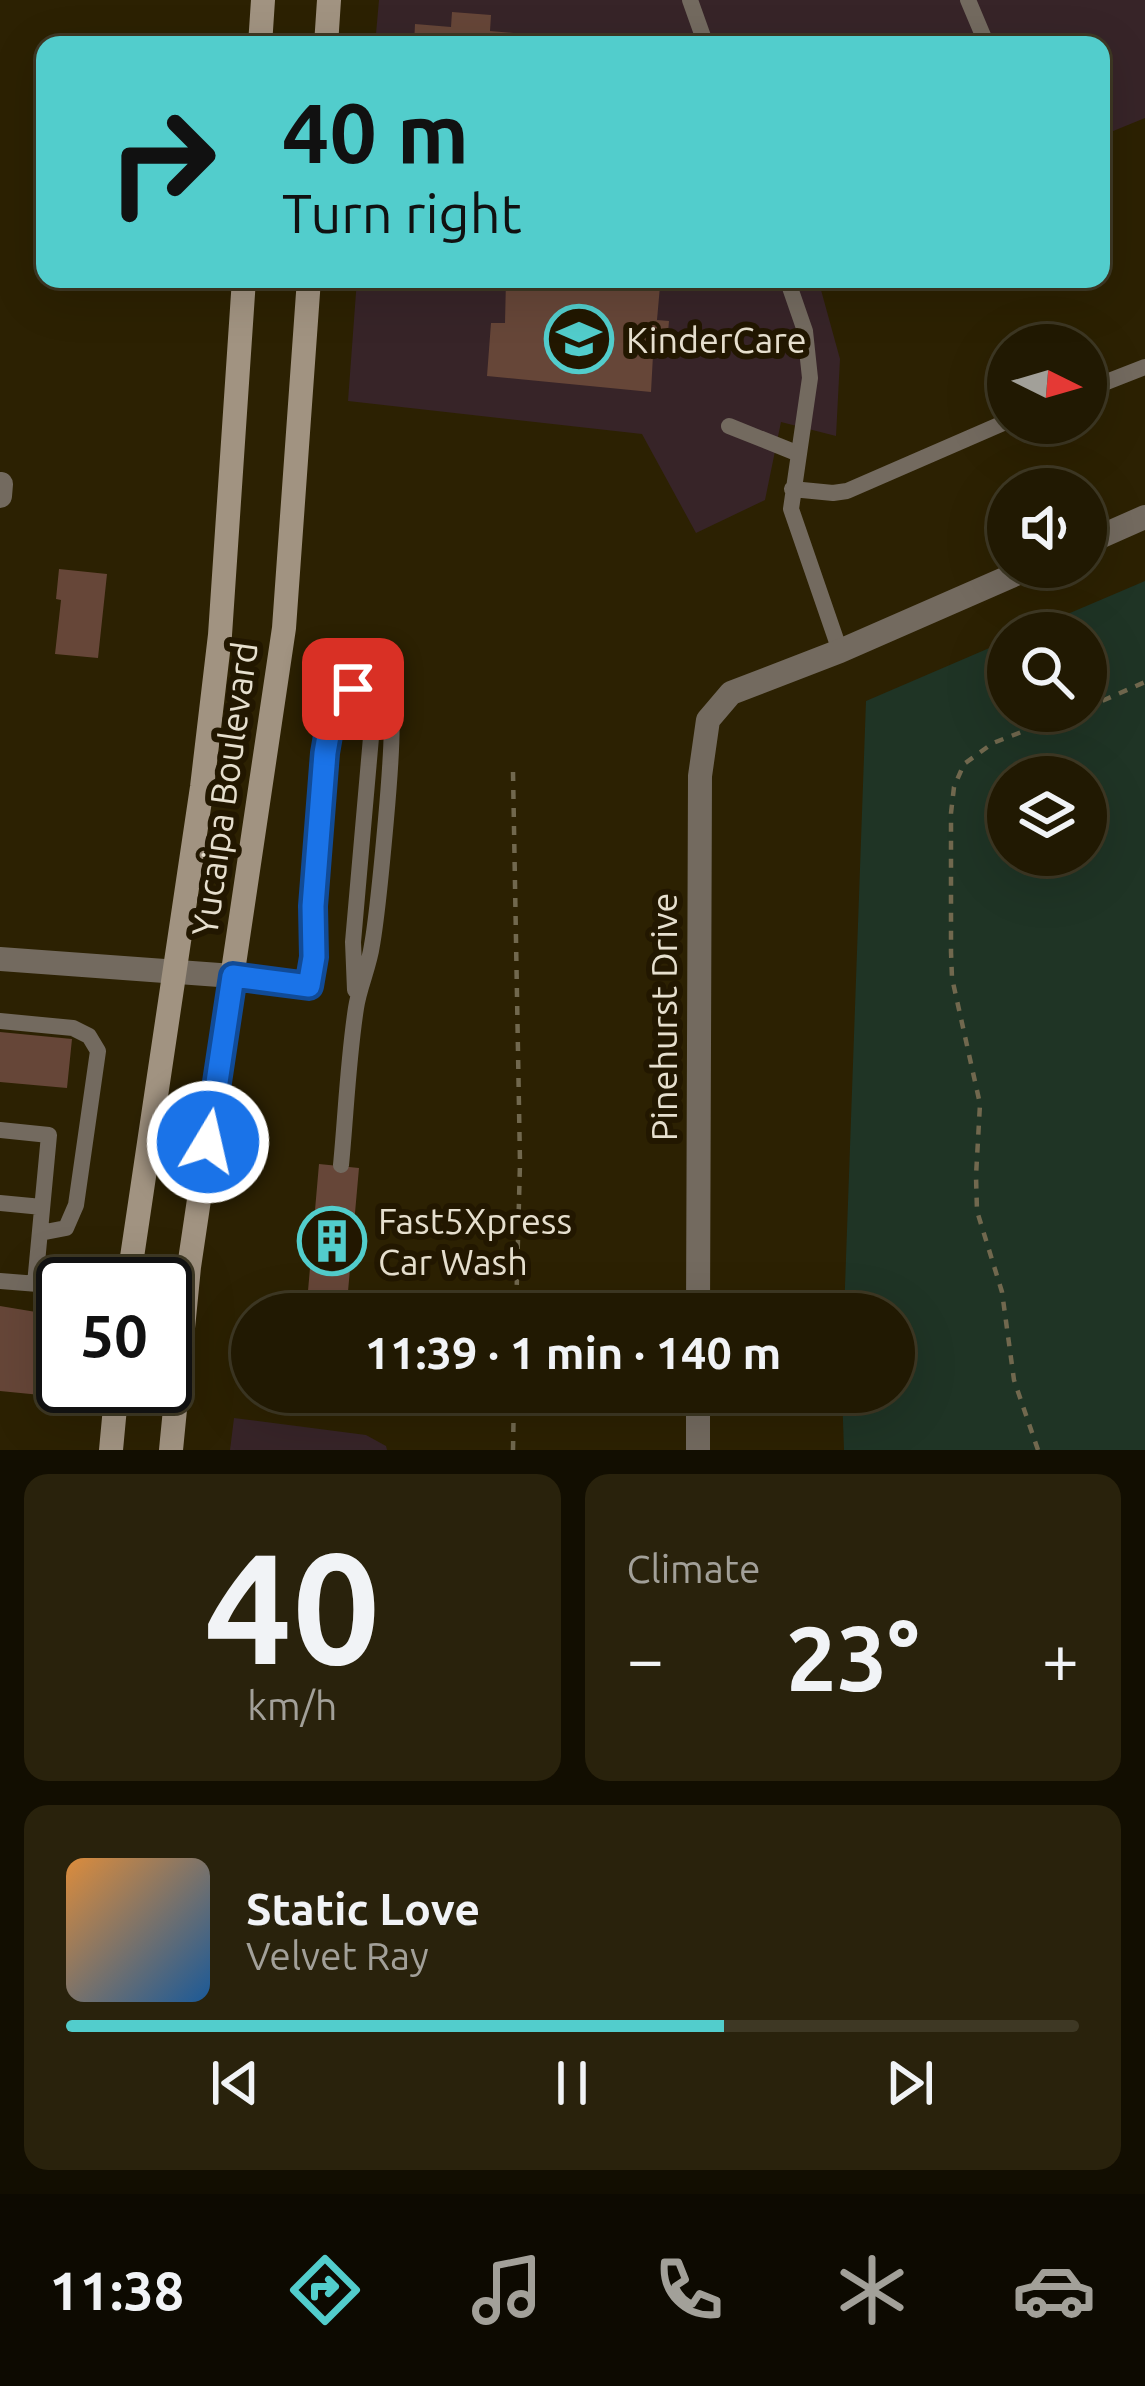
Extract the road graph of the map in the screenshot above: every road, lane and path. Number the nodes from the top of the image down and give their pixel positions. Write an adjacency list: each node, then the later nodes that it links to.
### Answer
1 (263, 0): 5 (main road)
2 (329, 0): 6 (main road)
3 (690, 0): 7 (lane)
4 (968, 0): 8 (lane)
5 (261, 36)
6 (327, 36)
7 (703, 36)
8 (983, 36)
9 (243, 288): 29 (main road, Yucaipa Boulevard)
10 (308, 288): 30 (main road, Yucaipa Boulevard)
11 (790, 288): 16 (lane)
12 (1145, 368): 13 (lane)
13 (1107, 382)
14 (729, 426): 16 (lane)
15 (987, 430): 18 (lane)
16 (799, 454): 18 (lane)
17 (1, 484): 19 (street)
18 (792, 489): 23 (lane)
19 (0, 496)
20 (1145, 517): 21 (street)
21 (1107, 534)
22 (987, 587): 23 (street)
23 (840, 652): 41 (street, Pinehurst Drive)
24 (1145, 682): 25 (path)
25 (1107, 699)
26 (1022, 732): 49 (path)
27 (513, 772): 40 (path)
28 (0, 958): 29 (street)
29 (175, 971): 30 (street); 37 (main road, Yucaipa Boulevard)
30 (233, 976): 33 (lane); 46 (main road, Yucaipa Boulevard)
31 (0, 1022): 36 (lane)
32 (0, 1130): 35 (lane)
33 (341, 1165)
34 (0, 1203): 35 (lane)
35 (42, 1207): 36 (lane)
36 (40, 1233): 39 (lane)
37 (132, 1257)
38 (0, 1281): 39 (lane)
39 (35, 1284)
40 (517, 1293)
41 (698, 1293)
42 (114, 1413): 45 (main road)
43 (514, 1413): 47 (path)
44 (698, 1413): 48 (street)
45 (111, 1450)
46 (172, 1450)
47 (513, 1450)
48 (698, 1450)
49 (1038, 1450)

